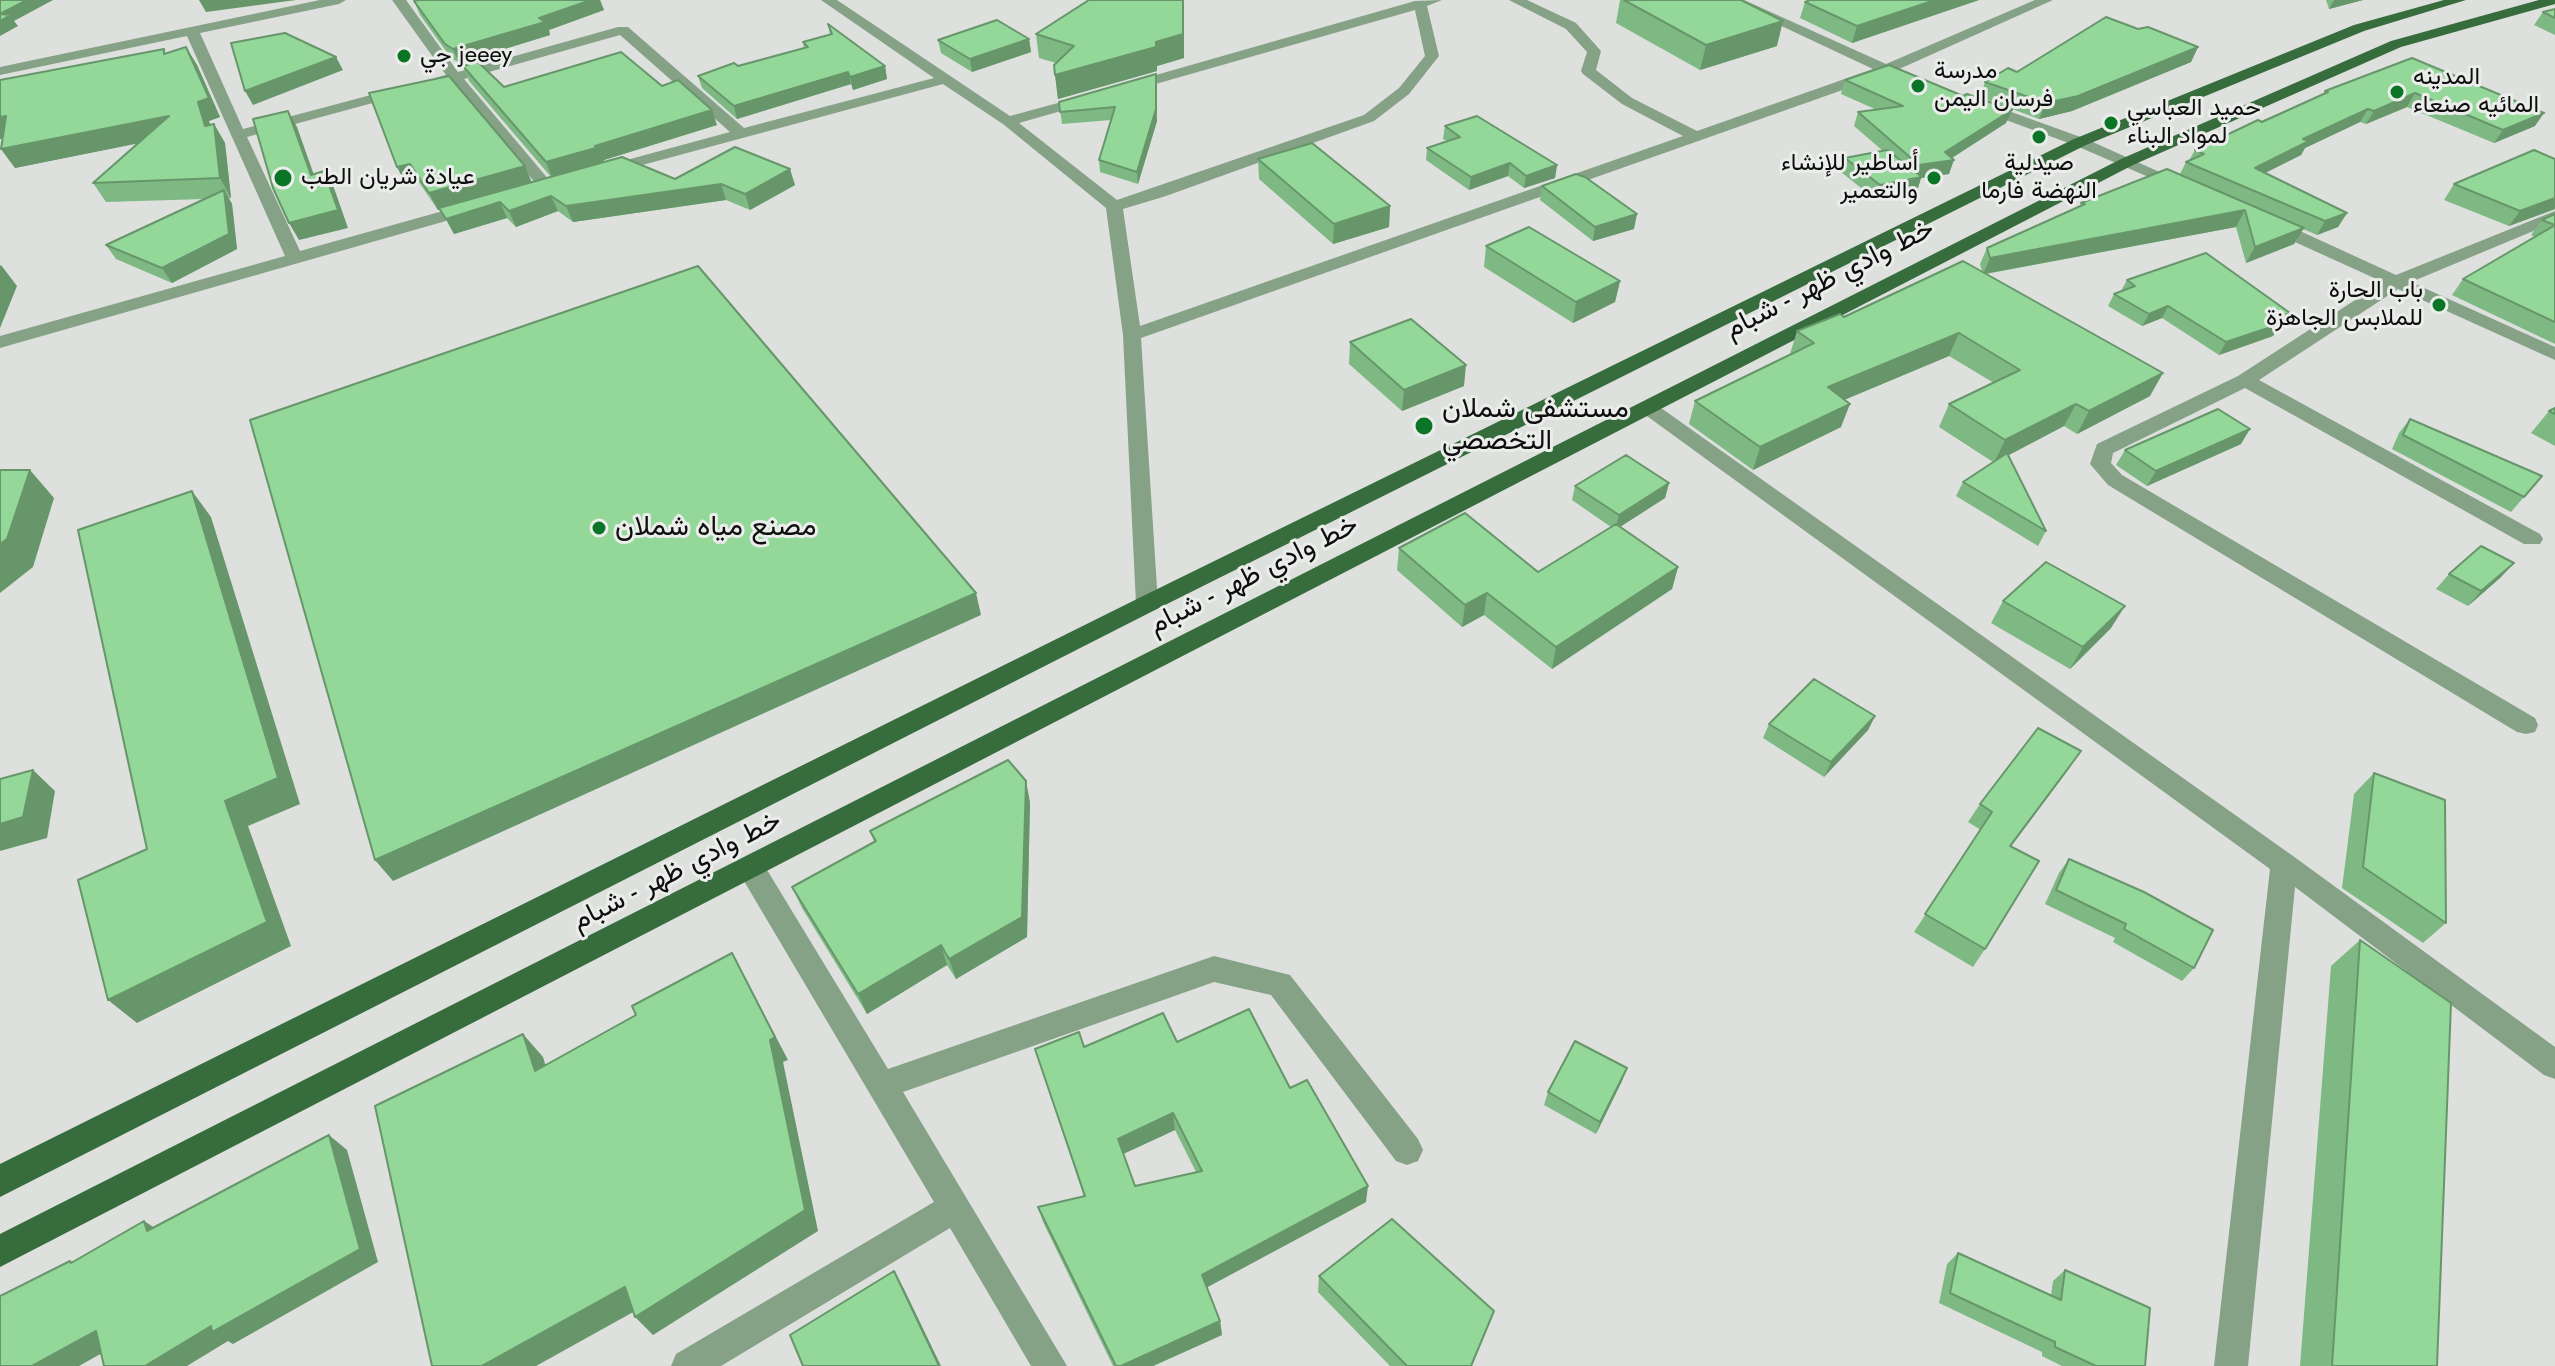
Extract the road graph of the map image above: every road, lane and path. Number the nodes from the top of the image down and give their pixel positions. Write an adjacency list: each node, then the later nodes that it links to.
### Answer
1 (339, 0): 10 (street)
2 (399, 0): 13 (street)
3 (828, 0): 14 (street)
4 (1516, 0): 18 (street)
5 (1733, 0): 12 (street)
6 (2046, 0): 12 (street)
7 (2459, 0): 20 (main road, خط وادي ظهر - شبام)
8 (2554, 0): 21 (main road, خط وادي ظهر - شبام)
9 (1428, 2): 16 (street); 26 (street)
10 (192, 31): 11 (street); 19 (street)
11 (0, 71)
12 (1893, 73): 31 (street)
13 (455, 77): 17 (street); 19 (street); 23 (street)
14 (945, 79): 16 (street); 17 (street)
15 (1960, 98): 20 (street)
16 (1008, 121): 26 (street)
17 (740, 133): 22 (street)
18 (1691, 134)
19 (238, 135): 29 (street)
20 (2080, 142): 21 (street); 37 (main road, خط وادي ظهر - شبام)
21 (2127, 162): 24 (street); 35 (main road, خط وادي ظهر - شبام)
22 (591, 175)
23 (547, 187)
24 (2199, 193)
25 (488, 204): 29 (street)
26 (1114, 206): 31 (street)
27 (2555, 216): 30 (street)
28 (2256, 218): 30 (street)
29 (295, 258): 32 (street)
30 (2399, 280): 33 (street); 34 (street)
31 (1132, 335): 37 (street)
32 (0, 342)
33 (2555, 354)
34 (2245, 380): 36 (street); 38 (street)
35 (1647, 407): 39 (street); 40 (main road, خط وادي ظهر - شبام)
36 (2532, 539)
37 (1147, 604): 44 (main road, خط وادي ظهر - شبام)
38 (2526, 725)
39 (2284, 864): 41 (street); 49 (street)
40 (751, 868): 42 (street); 46 (main road, خط وادي ظهر - شبام)
41 (2555, 1065)
42 (882, 1085): 43 (street); 45 (street)
43 (1407, 1150)
44 (0, 1181)
45 (955, 1207): 47 (street); 48 (street)
46 (0, 1251)
47 (688, 1366)
48 (1050, 1366)
49 (2231, 1366)

